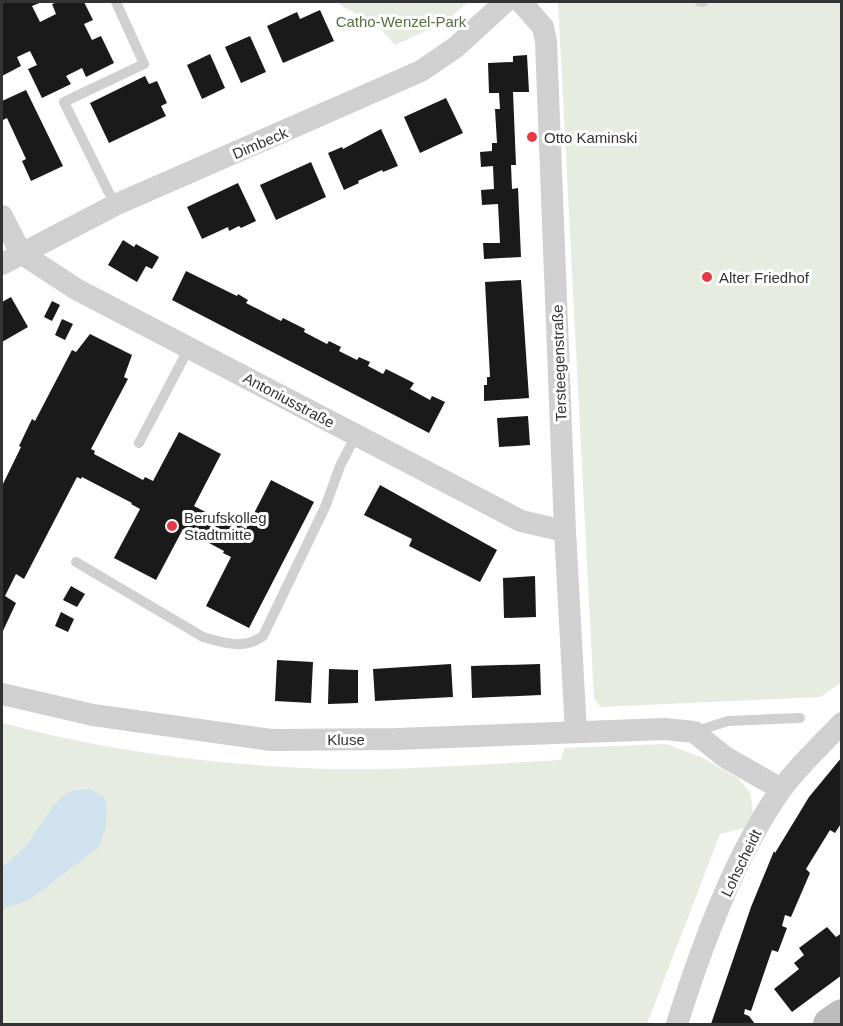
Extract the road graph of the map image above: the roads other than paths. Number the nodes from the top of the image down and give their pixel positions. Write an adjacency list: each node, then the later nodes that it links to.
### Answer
1 (116, 2): 4 (lane)
2 (506, 2): 4 (street, Dimbeck)
3 (521, 2): 11 (street, Tersteegenstraße)
4 (115, 206): 6 (street, Dimbeck)
5 (2, 216): 6 (street)
6 (21, 253): 7 (street, Dimbeck); 8 (street, Antoniusstraße)
7 (2, 264)
8 (189, 348): 9 (street, Antoniusstraße); 10 (lane)
9 (356, 435): 11 (street, Antoniusstraße); 12 (lane)
10 (139, 443)
11 (566, 531): 16 (street, Tersteegenstraße)
12 (76, 562)
13 (2, 694): 16 (street, Kluse)
14 (800, 718): 17 (lane, Kluse)
15 (842, 723): 18 (street, Lohscheidt)
16 (576, 732): 17 (street, Kluse)
17 (694, 732): 18 (street)
18 (781, 789): 20 (street, Lohscheidt)
19 (842, 1015): 21 (main road)
20 (677, 1024)
21 (829, 1024)

